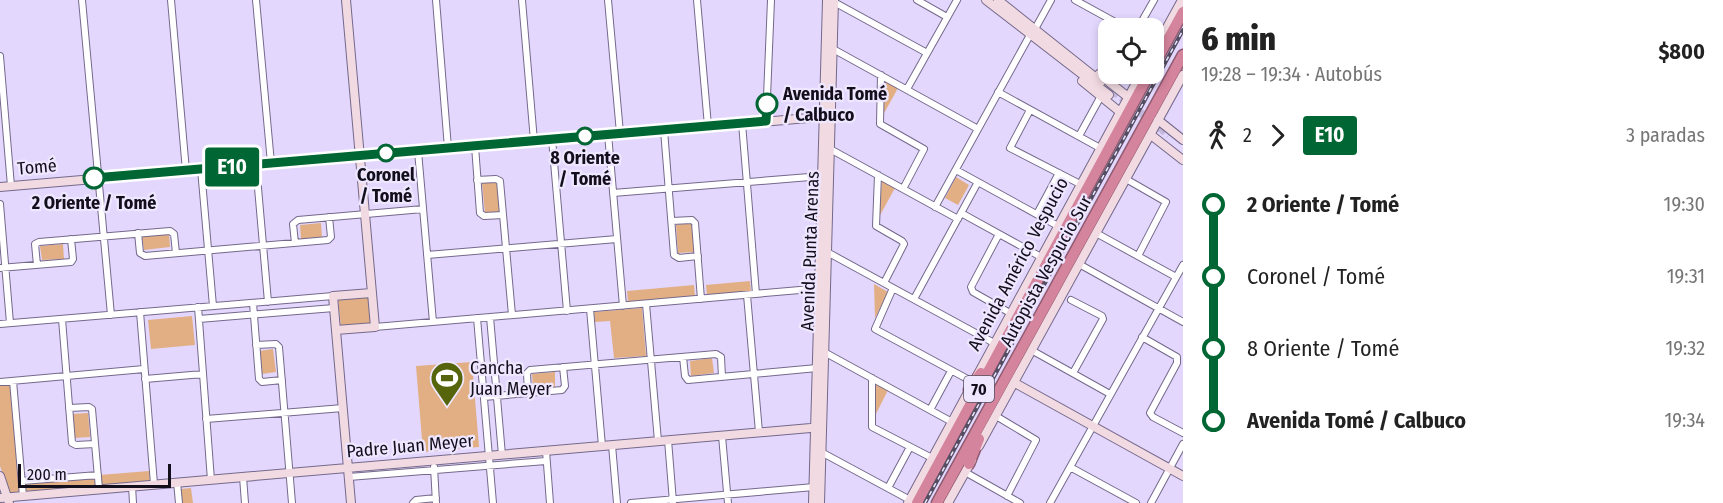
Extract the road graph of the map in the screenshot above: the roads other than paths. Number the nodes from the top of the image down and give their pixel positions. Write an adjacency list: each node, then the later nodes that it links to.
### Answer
1 (82, 0): 71 (street)
2 (171, 0): 67 (street)
3 (256, 0): 63 (street)
4 (346, 0): 61 (street)
5 (436, 0): 56 (street)
6 (522, 0): 53 (street)
7 (608, 0): 47 (street)
8 (697, 0): 44 (street)
9 (771, 0): 42 (street)
10 (917, 0): 20 (street)
11 (957, 0): 20 (street)
12 (986, 0): 23 (street)
13 (998, 0): 23 (street)
14 (1051, 0): 23 (street)
15 (1075, 0): 21 (street)
16 (1154, 0): 22 (street)
17 (1182, 0): 24 (street)
18 (832, 1): 26 (street, Avenida Punta Arenas); 27 (street); 40 (street, Avenida Punta Arenas)
19 (1183, 12): 25 (highway)
20 (947, 17): 27 (street)
21 (1108, 18)
22 (1144, 18)
23 (1033, 32): 34 (street); 34 (street); 36 (street)
24 (1164, 33)
25 (1164, 47)
26 (833, 49): 30 (street); 40 (street, Avenida Punta Arenas)
27 (927, 53): 35 (street)
28 (1183, 55): 172 (highway, Autopista Vespucio Sur / 70)
29 (0, 56): 78 (street)
30 (881, 75): 35 (street); 80 (street)
31 (1183, 75): 41 (street)
32 (1135, 84): 37 (street, Avenida Américo Vespucio)
33 (1144, 84): 113 (highway, Autopista Vespucio Sur / 70)
34 (1109, 87): 37 (street); 39 (street); 50 (street)
35 (907, 90): 45 (street)
36 (998, 92): 38 (street); 45 (street)
37 (1128, 97): 39 (street, Avenida Américo Vespucio)
38 (1030, 110): 50 (street); 68 (street)
39 (1120, 112): 57 (street, Avenida Américo Vespucio)
40 (827, 116): 42 (street, Tomé); 58 (street, Avenida Punta Arenas); 70 (street, Avenida Punta Arenas)
41 (1158, 120): 49 (street); 52 (street)
42 (766, 121): 43 (street, Tomé)
43 (742, 123): 44 (street, Tomé); 74 (street)
44 (708, 126): 46 (street, Tomé)
45 (978, 129): 66 (street)
46 (664, 130): 47 (street, Tomé); 79 (street)
47 (620, 133): 48 (street, Tomé)
48 (608, 134): 51 (street, Tomé); 81 (street)
49 (1150, 135): 62 (street); 72 (street)
50 (1079, 136): 57 (street)
51 (552, 139): 53 (street, Tomé); 99 (street)
52 (1183, 140)
53 (534, 141): 54 (street, Tomé)
54 (475, 146): 56 (street, Tomé); 73 (street)
55 (1183, 147): 60 (street)
56 (448, 148): 59 (street, Tomé)
57 (1100, 148): 76 (street, Avenida Américo Vespucio)
58 (830, 149): 69 (street); 103 (street, Avenida Punta Arenas)
59 (418, 151): 61 (street, Tomé); 84 (street)
60 (1183, 154)
61 (360, 156): 63 (street, Tomé); 85 (street)
62 (1183, 160)
63 (271, 163): 64 (street, Tomé)
64 (256, 165): 65 (street, Tomé); 100 (street)
65 (201, 169): 67 (street, Tomé); 102 (street)
66 (956, 170): 75 (street); 83 (street)
67 (186, 171): 71 (street, Tomé)
68 (1059, 173): 76 (street); 86 (street)
69 (878, 175): 80 (street); 115 (street)
70 (822, 176): 74 (street); 116 (street, Avenida Punta Arenas)
71 (98, 178): 78 (street, Tomé); 95 (street)
72 (1126, 179): 93 (street); 107 (street)
73 (477, 180): 87 (street); 87 (street)
74 (747, 182): 79 (street); 119 (street)
75 (978, 182): 86 (street); 88 (street)
76 (1080, 184): 91 (street, Avenida Américo Vespucio)
77 (0, 186): 78 (street, Tomé)
78 (11, 186)
79 (669, 188): 81 (street); 90 (street)
80 (903, 189): 83 (street)
81 (613, 193): 97 (street)
82 (0, 204): 112 (street)
83 (935, 207): 88 (street)
84 (423, 208): 85 (street); 105 (street)
85 (365, 214): 89 (street); 118 (street)
86 (1037, 214): 91 (street)
87 (503, 215): 101 (street)
88 (959, 216): 94 (street); 123 (street)
89 (329, 217): 98 (street); 98 (street)
90 (672, 221): 106 (street); 106 (street)
91 (1058, 226): 108 (street, Avenida Américo Vespucio)
92 (138, 233): 95 (street); 104 (street); 104 (street)
93 (1096, 233): 107 (street); 109 (street)
94 (999, 234): 108 (street); 136 (street)
95 (104, 236): 96 (street); 137 (street)
96 (71, 239): 110 (street); 110 (street)
97 (617, 239): 99 (street); 129 (street)
98 (295, 243): 100 (street)
99 (561, 244): 101 (street); 134 (street)
100 (263, 245): 102 (street); 125 (street)
101 (506, 248): 105 (street); 139 (street)
102 (208, 250): 104 (street); 128 (street)
103 (827, 252): 115 (street); 116 (street, Avenida Punta Arenas)
104 (176, 253)
105 (427, 255): 144 (street)
106 (698, 256): 122 (street)
107 (1138, 256): 114 (street)
108 (1041, 257): 136 (street, Avenida Américo Vespucio)
109 (1079, 264): 132 (street); 153 (street)
110 (37, 265): 112 (street)
111 (1183, 265): 114 (street)
112 (3, 268): 146 (street)
113 (1040, 276): 174 (highway); 231 (highway, Autopista Vespucio Sur / 70)
114 (1176, 277): 132 (street)
115 (884, 283): 117 (street)
116 (823, 288): 119 (street); 154 (street, Avenida Punta Arenas); 159 (street, Avenida Punta Arenas)
117 (893, 288): 123 (street); 161 (street)
118 (371, 293): 121 (street); 148 (street)
119 (756, 294): 120 (street)
120 (747, 295): 122 (street); 164 (street)
121 (333, 296): 125 (street); 131 (street)
122 (701, 299): 127 (street)
123 (914, 299): 151 (street)
124 (1071, 300): 162 (street)
125 (268, 302): 126 (street)
126 (253, 303): 128 (street); 138 (street)
127 (646, 304): 129 (street); 156 (street)
128 (213, 306): 130 (street)
129 (622, 306): 133 (street)
130 (198, 308): 135 (street); 143 (street)
131 (334, 308): 138 (street); 149 (street)
132 (1159, 308): 145 (street); 150 (street)
133 (590, 309): 134 (street); 157 (street)
134 (567, 311): 139 (street)
135 (140, 312): 137 (street); 160 (street)
136 (1011, 313): 151 (street, Avenida Américo Vespucio)
137 (111, 315): 142 (street)
138 (254, 315): 143 (street); 152 (street)
139 (512, 315): 140 (street)
140 (490, 317): 141 (street); 177 (street)
141 (477, 318): 144 (street); 178 (street)
142 (62, 319): 146 (street); 165 (street)
143 (199, 319): 163 (street)
144 (433, 322): 148 (street)
145 (1183, 322)
146 (10, 323): 147 (street)
147 (0, 324)
148 (375, 327): 149 (street)
149 (336, 330): 180 (street)
150 (1142, 337): 176 (street); 189 (street)
151 (994, 343): 174 (street, Avenida Américo Vespucio)
152 (256, 345): 169 (street); 169 (street)
153 (1033, 351): 162 (street); 173 (street)
154 (824, 352): 167 (street); 187 (street, Avenida Punta Arenas)
155 (683, 357): 156 (street); 166 (street); 166 (street)
156 (651, 359): 157 (street); 192 (street)
157 (595, 364): 158 (street); 196 (street)
158 (563, 367): 175 (street); 175 (street)
159 (817, 368): 164 (street); 187 (street, Avenida Punta Arenas)
160 (144, 369): 165 (street); 168 (street)
161 (951, 371): 174 (street); 181 (street)
162 (1073, 373): 176 (street)
163 (203, 374): 168 (street); 184 (street)
164 (754, 374): 166 (street); 188 (street)
165 (66, 376): 170 (street); 179 (street)
166 (723, 377)
167 (872, 378): 181 (street); 197 (street)
168 (145, 379): 219 (street)
169 (282, 380): 182 (street)
170 (13, 381): 171 (street); 217 (street)
171 (0, 382)
172 (1002, 383): 207 (highway); 243 (highway, Autopista Vespucio Sur / 70)
173 (1015, 383): 183 (street); 186 (street)
174 (971, 386): 185 (street, Avenida Américo Vespucio)
175 (528, 393): 177 (street)
176 (1110, 394): 186 (street)
177 (497, 396): 178 (street); 200 (street)
178 (484, 397): 201 (street)
179 (69, 408): 193 (street); 193 (street)
180 (343, 408): 182 (street); 210 (street)
181 (930, 410): 185 (street)
182 (285, 413): 184 (street); 211 (street)
183 (996, 416): 207 (street); 226 (street)
184 (206, 419): 216 (street)
185 (952, 422): 202 (street, Avenida Américo Vespucio)
186 (1092, 426): 206 (street); 208 (street)
187 (819, 427): 188 (street, Padre Juan Meyer); 199 (street, Avenida Punta Arenas); 221 (street, Avenida Punta Arenas)
188 (759, 432): 190 (street, Padre Juan Meyer)
189 (1183, 433)
190 (722, 436): 191 (street, Padre Juan Meyer); 224 (street)
191 (668, 440): 192 (street, Padre Juan Meyer); 229 (street)
192 (658, 441): 195 (street, Padre Juan Meyer)
193 (95, 444): 212 (street)
194 (1183, 444): 208 (street)
195 (612, 445): 196 (street, Padre Juan Meyer); 240 (street)
196 (602, 446): 198 (street, Padre Juan Meyer)
197 (910, 447): 202 (street); 222 (street)
198 (546, 451): 200 (street, Padre Juan Meyer); 204 (street)
199 (821, 452): 222 (street); 230 (street, Avenida Punta Arenas)
200 (502, 455): 201 (street, Padre Juan Meyer)
201 (489, 456): 203 (street, Padre Juan Meyer); 205 (street)
202 (932, 458): 231 (street, Avenida Américo Vespucio)
203 (433, 461): 209 (street); 210 (street, Padre Juan Meyer)
204 (546, 461): 205 (street, Padre Juan Meyer); 239 (street)
205 (490, 466): 209 (street, Padre Juan Meyer); 238 (street)
206 (1070, 467): 245 (street); 246 (street)
207 (967, 468): 226 (street); 243 (street)
208 (1170, 469): 214 (street); 247 (street)
209 (434, 471): 210 (street, Padre Juan Meyer); 228 (street)
210 (348, 472): 211 (street, Padre Juan Meyer); 236 (street)
211 (290, 473): 215 (street, Padre Juan Meyer); 235 (street)
212 (98, 475): 217 (street); 223 (street)
213 (0, 476): 227 (street)
214 (1183, 476)
215 (243, 477): 216 (street, Padre Juan Meyer); 234 (street)
216 (211, 480): 218 (street, Padre Juan Meyer)
217 (22, 481): 225 (street)
218 (177, 482): 219 (street, Padre Juan Meyer); 233 (street)
219 (154, 484): 220 (street, Padre Juan Meyer)
220 (132, 486): 223 (street, Padre Juan Meyer); 232 (street)
221 (813, 487): 224 (street); 230 (street, Avenida Punta Arenas)
222 (888, 488): 231 (street)
223 (99, 489): 225 (street, Padre Juan Meyer)
224 (727, 495): 229 (street); 242 (street)
225 (23, 496): 227 (street, Padre Juan Meyer)
226 (1007, 496): 244 (street)
227 (6, 499)
228 (436, 501): 237 (street)
229 (673, 501): 241 (street)
230 (819, 502)
231 (912, 502)
232 (133, 503)
233 (179, 503)
234 (245, 503)
235 (292, 503)
236 (351, 503)
237 (413, 503)
238 (493, 503)
239 (550, 503)
240 (617, 503)
241 (631, 503)
242 (728, 503)
243 (946, 503)
244 (1020, 503)
245 (1050, 503)
246 (1136, 503)
247 (1151, 503)

